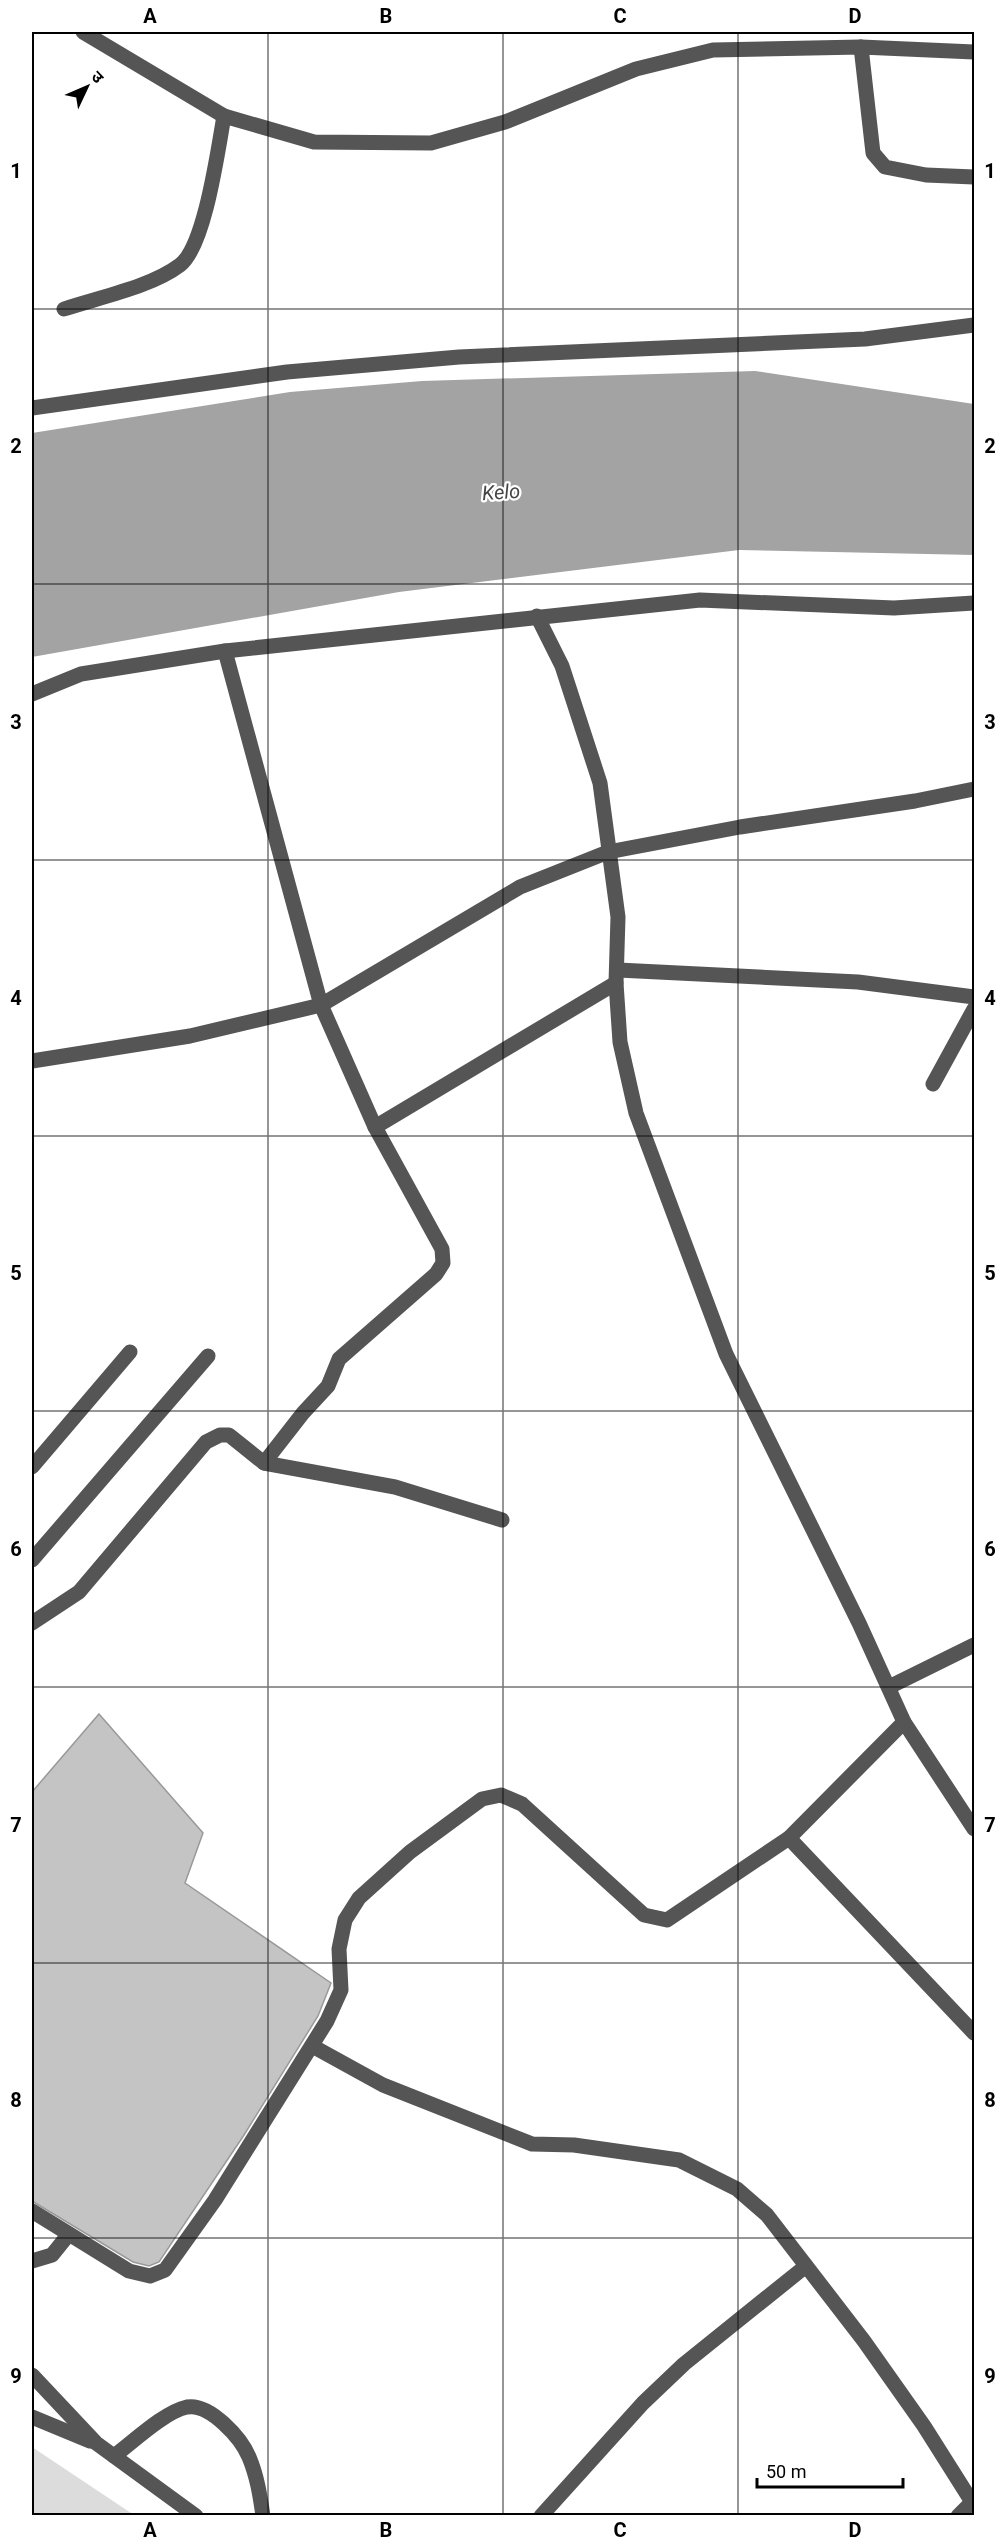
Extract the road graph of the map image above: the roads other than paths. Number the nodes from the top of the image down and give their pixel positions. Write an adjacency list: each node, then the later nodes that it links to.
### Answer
1 (83, 32): 4 (street)
2 (861, 47): 3 (street); 4 (street); 5 (street)
3 (975, 52)
4 (224, 116): 6 (street)
5 (975, 177)
6 (64, 309)
7 (975, 325): 8 (street)
8 (32, 408)
9 (975, 603): 10 (street)
10 (537, 616): 11 (street); 14 (street)
11 (225, 651): 12 (street); 17 (street)
12 (32, 694)
13 (975, 789): 14 (street)
14 (608, 852): 15 (street); 17 (street)
15 (617, 976): 16 (street); 21 (street); 30 (street)
16 (975, 997)
17 (321, 1005): 19 (street); 21 (street)
18 (975, 1009): 20 (street)
19 (32, 1061)
20 (933, 1084)
21 (375, 1126): 24 (street)
22 (130, 1352): 25 (street)
23 (208, 1356): 27 (street)
24 (264, 1463): 26 (street); 28 (street)
25 (32, 1467)
26 (502, 1520)
27 (32, 1560)
28 (32, 1623)
29 (975, 1645): 30 (street)
30 (889, 1687): 31 (street)
31 (904, 1722): 32 (street); 33 (street)
32 (975, 1829)
33 (789, 1838): 34 (street); 35 (street)
34 (975, 2033)
35 (314, 2047): 37 (street); 39 (street)
36 (32, 2211): 37 (street)
37 (69, 2234): 38 (street)
38 (32, 2261)
39 (806, 2266): 44 (street); 47 (street)
40 (32, 2375): 42 (street)
41 (32, 2417): 42 (street)
42 (96, 2443): 43 (street)
43 (114, 2456): 45 (street); 46 (street)
44 (973, 2501): 48 (street)
45 (196, 2516)
46 (263, 2516)
47 (541, 2516)
48 (958, 2516)

